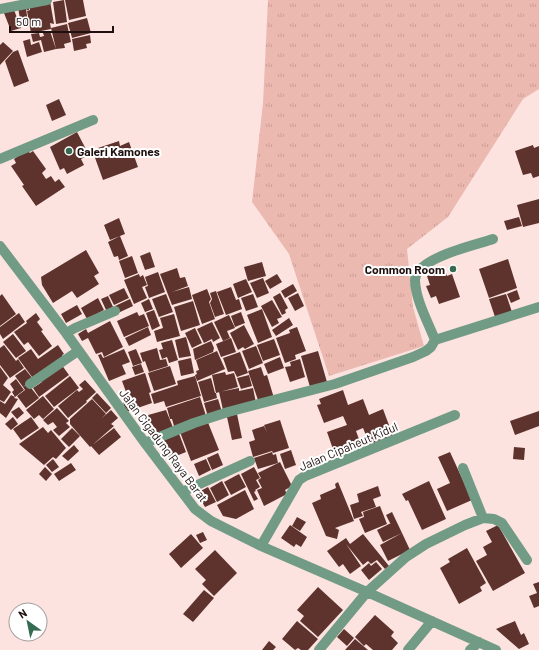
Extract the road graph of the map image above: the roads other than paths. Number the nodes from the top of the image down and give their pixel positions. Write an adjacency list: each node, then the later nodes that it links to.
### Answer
1 (48, 0): 2 (street)
2 (0, 9)
3 (93, 120): 4 (street)
4 (0, 159)
5 (493, 239): 10 (street)
6 (0, 246): 9 (street, Jalan Cigadung Raya Barat)
7 (539, 307): 10 (street)
8 (115, 311): 9 (street)
9 (66, 333): 11 (street, Jalan Cigadung Raya Barat)
10 (436, 340): 14 (street)
11 (78, 351): 12 (street); 14 (street, Jalan Cigadung Raya Barat)
12 (30, 384)
13 (455, 415): 19 (street, Jalan Cipaheut Kidul)
14 (145, 443): 17 (street, Jalan Cigadung Raya Barat)
15 (250, 461): 17 (street)
16 (463, 468): 18 (street)
17 (182, 492): 19 (street, Jalan Cigadung Raya Barat)
18 (483, 518): 20 (street); 21 (street)
19 (261, 546): 21 (street, Jalan Cigadung Raya Barat)
20 (527, 560)
21 (367, 592): 22 (street, Jalan Cigadung Raya Barat); 24 (street)
22 (432, 621): 23 (street, Jalan Cigadung Raya Barat); 25 (street)
23 (479, 642): 26 (street); 27 (street, Jalan Cigadung Raya Barat)
24 (319, 650)
25 (408, 650)
26 (470, 650)
27 (496, 650)

